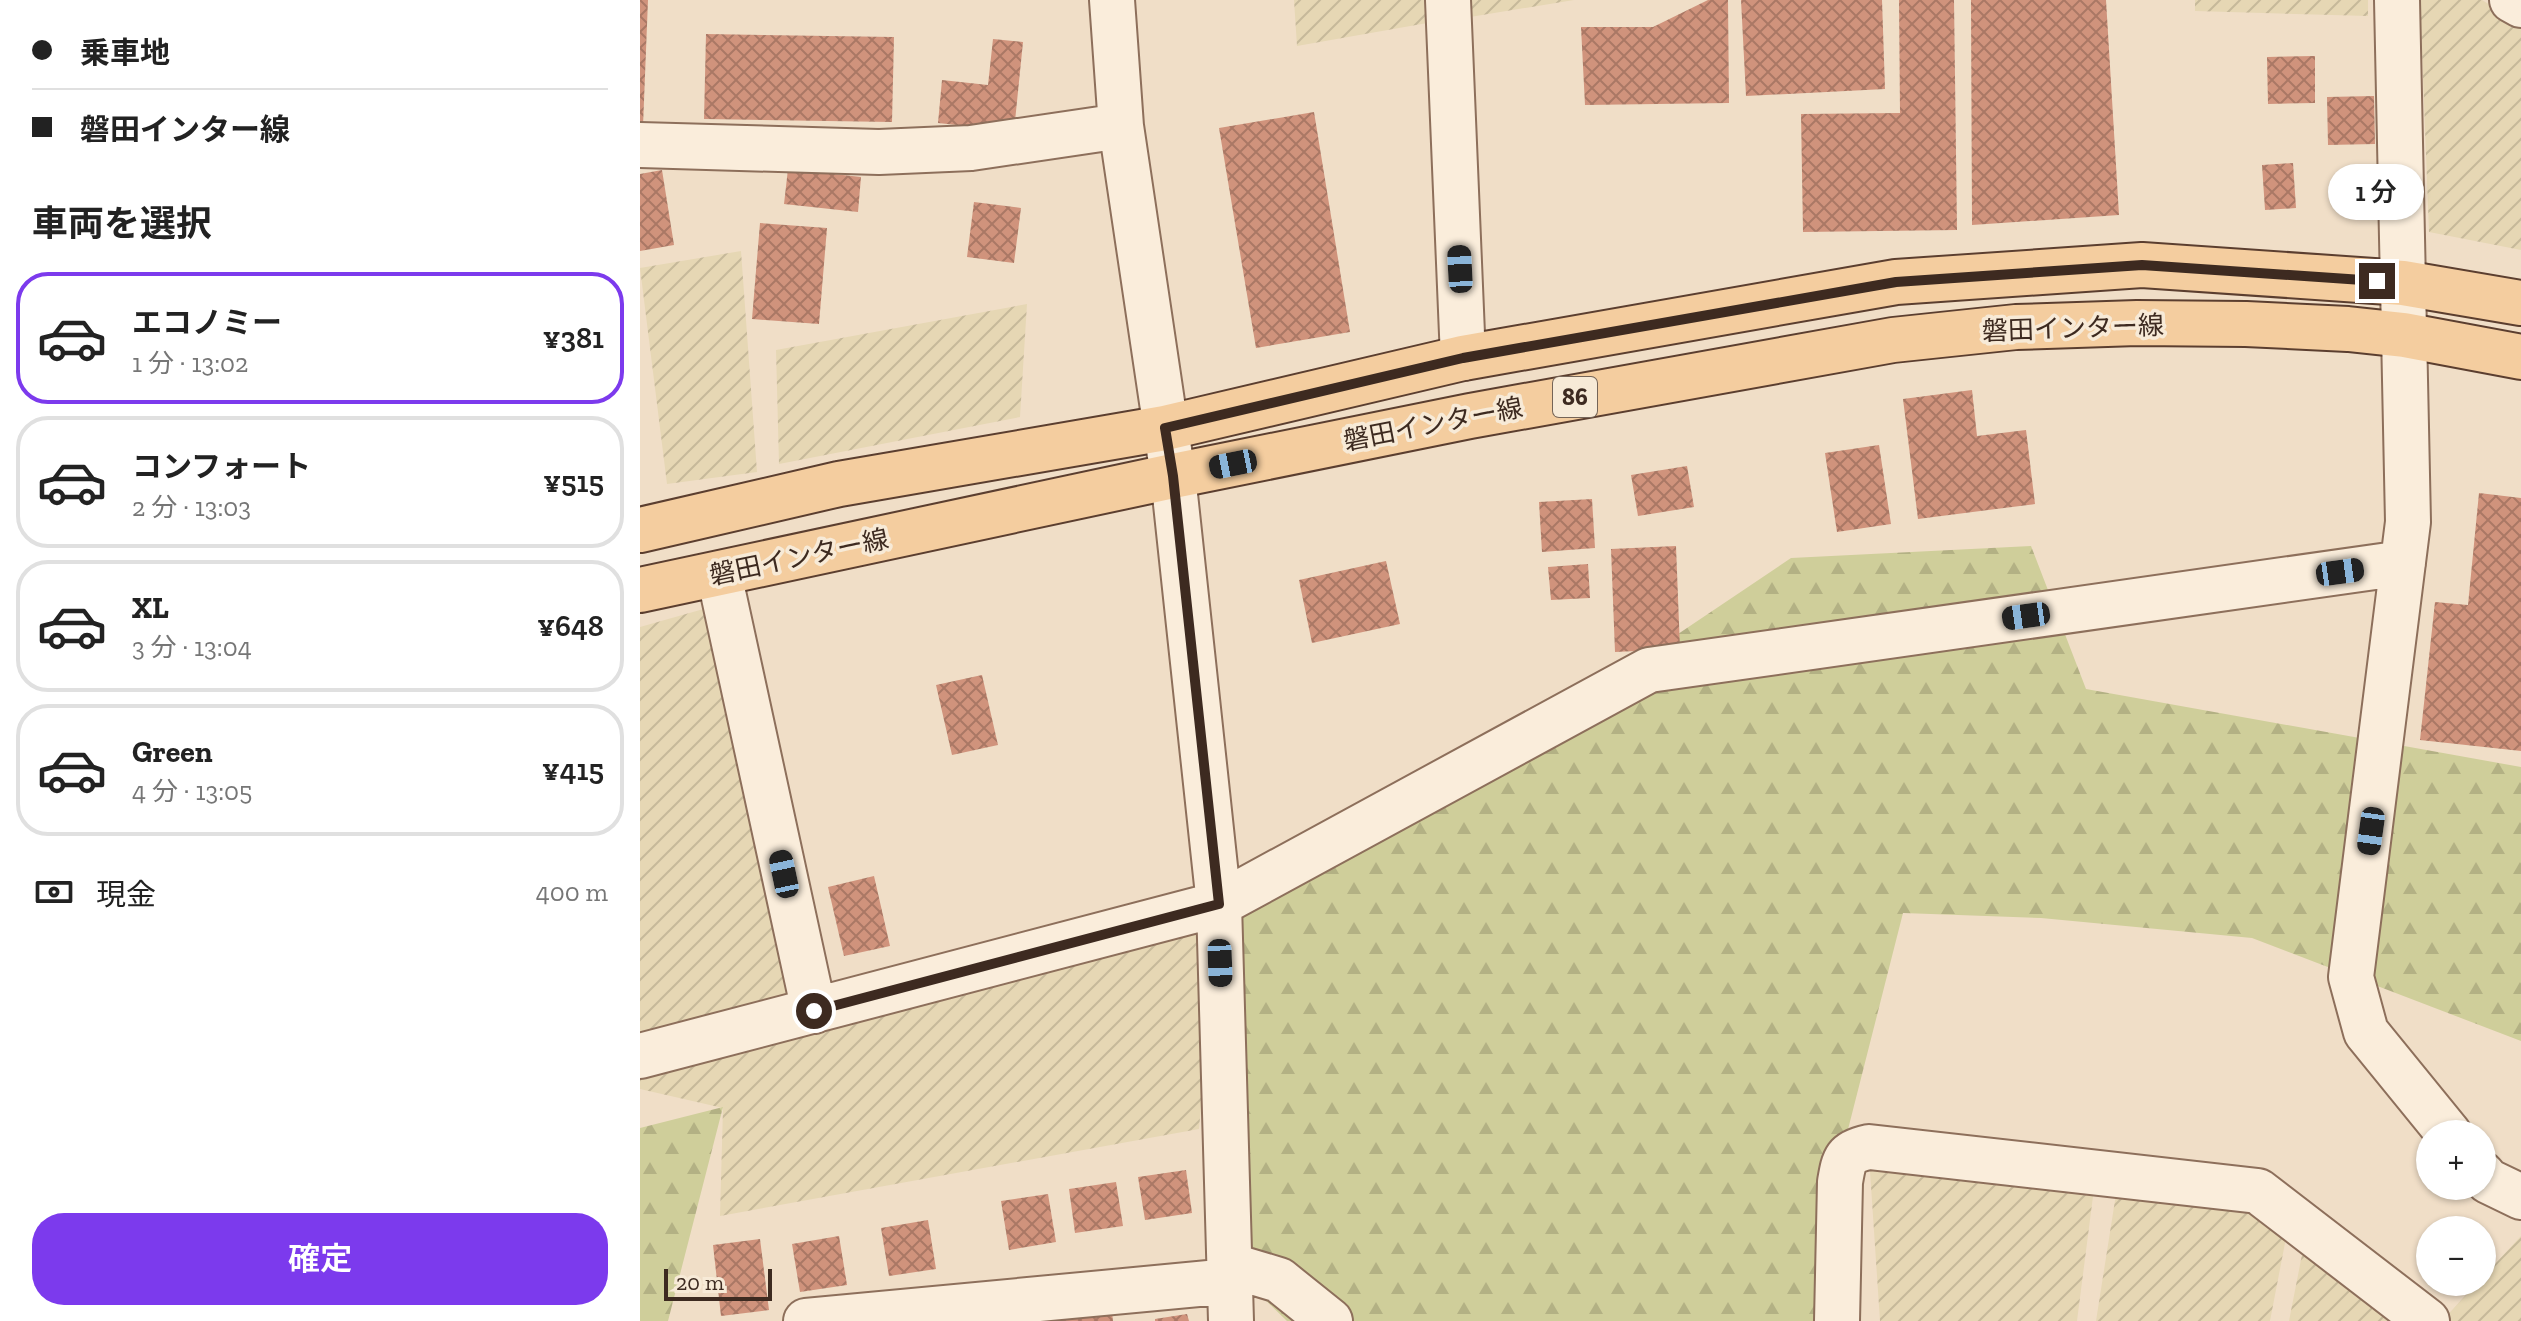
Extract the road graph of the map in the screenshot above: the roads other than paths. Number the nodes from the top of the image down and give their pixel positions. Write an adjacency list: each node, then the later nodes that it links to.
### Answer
1 (1112, 0): 6 (street)
2 (1448, 0): 12 (street)
3 (2397, 0): 8 (street)
4 (2512, 0): 5 (street)
5 (2521, 5)
6 (1121, 126): 7 (street); 13 (street)
7 (640, 145)
8 (2403, 283): 9 (main road, 磐田インター線 / 86); 10 (street); 12 (main road, 磐田インター線 / 86)
9 (2521, 303)
10 (2404, 335): 11 (main road, 磐田インター線 / 86); 14 (main road, 磐田インター線 / 86); 16 (street)
11 (2521, 357)
12 (1463, 358): 13 (main road, 磐田インター線 / 86)
13 (1165, 428): 14 (street); 15 (main road, 磐田インター線 / 86)
14 (1173, 476): 17 (main road, 磐田インター線 / 86); 19 (street)
15 (640, 530)
16 (2403, 563): 19 (street); 22 (street)
17 (719, 574): 18 (main road, 磐田インター線 / 86); 20 (street)
18 (640, 590)
19 (1219, 904): 20 (street); 25 (street)
20 (814, 1011): 21 (street)
21 (640, 1056)
22 (2438, 1120)
23 (2496, 1185): 24 (street)
24 (2521, 1197)
25 (1230, 1289): 26 (street); 27 (street)
26 (806, 1321)
27 (1330, 1321)
28 (1837, 1321): 29 (street)
29 (2427, 1321)

